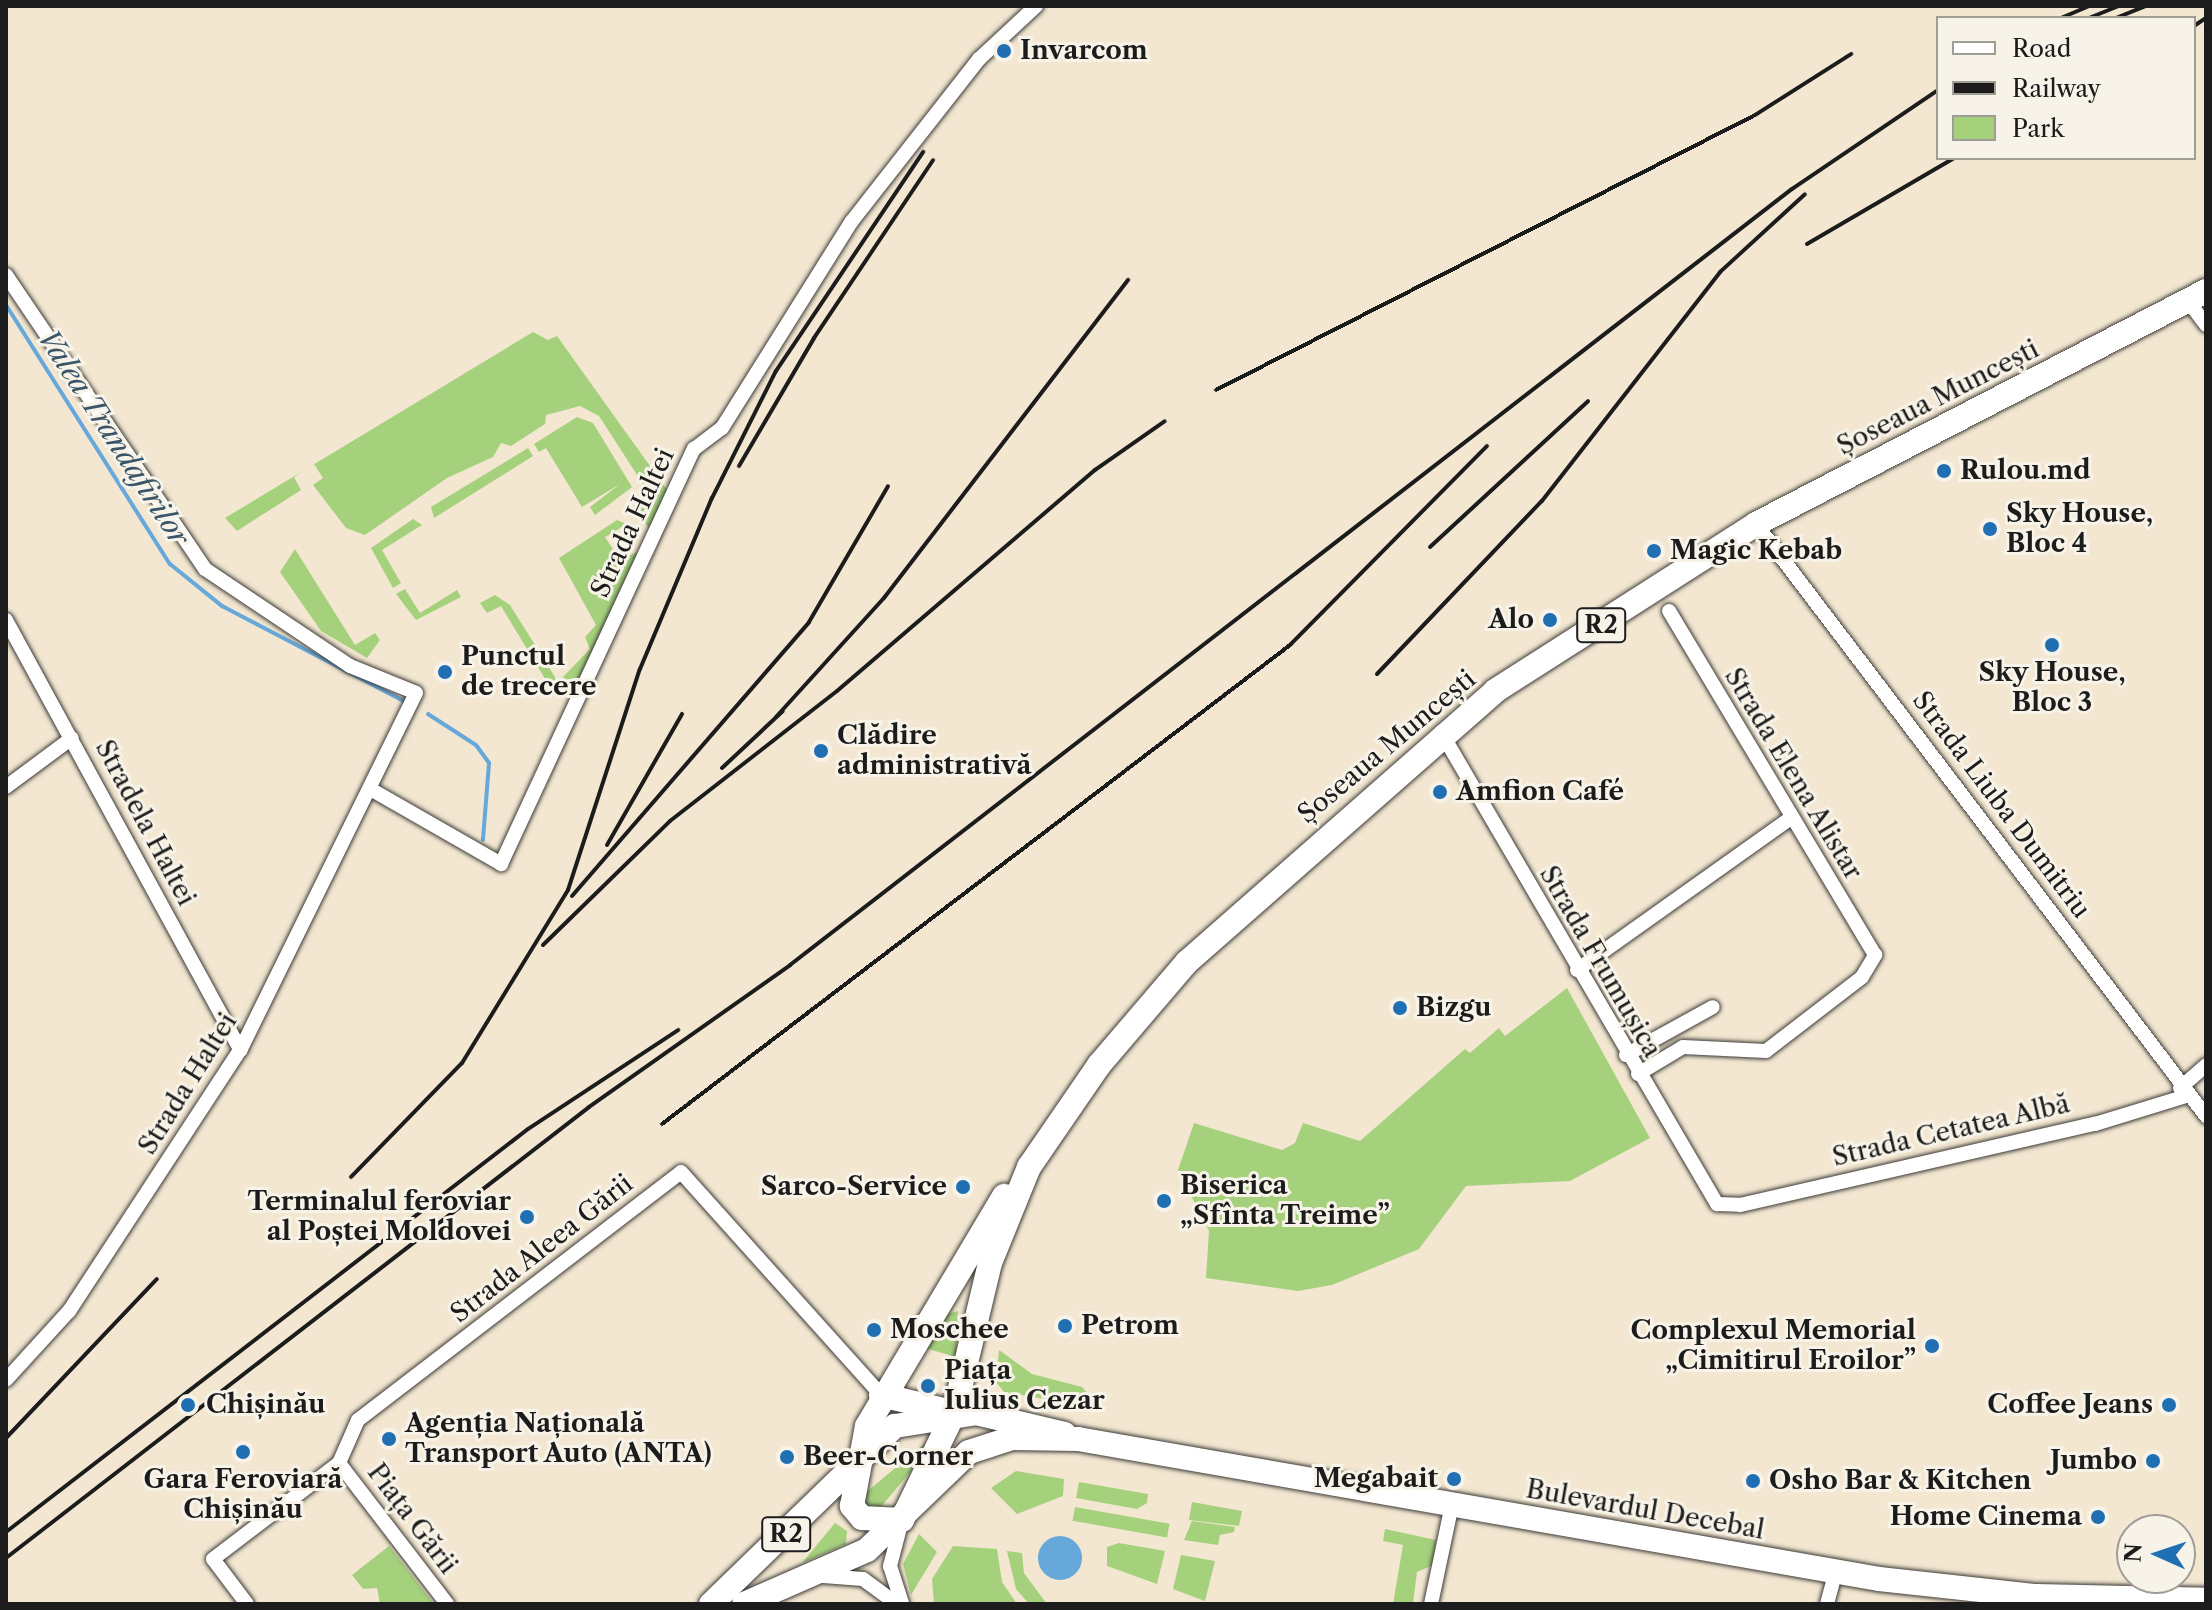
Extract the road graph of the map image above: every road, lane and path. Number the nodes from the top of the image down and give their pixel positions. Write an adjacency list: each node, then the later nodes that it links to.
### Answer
1 (1036, 6): 11 (street, Strada Haltei)
2 (6, 275): 11 (street, Strada Haltei)
3 (2197, 296): 4 (street); 5 (main road, Șoseaua Muncești / R2)
4 (2206, 325)
5 (1756, 524): 8 (main road, Șoseaua Muncești / R2); 19 (street, Strada Liuba Dumitriu)
6 (1669, 611): 12 (street, Strada Elena Alistar)
7 (6, 620): 9 (street, Stradela Haltei)
8 (1441, 732): 13 (street, Strada Frumușica); 21 (main road, Șoseaua Muncești / R2)
9 (72, 738): 10 (street); 15 (street, Stradela Haltei)
10 (6, 787)
11 (372, 790): 15 (street, Strada Haltei)
12 (1792, 817): 13 (street); 18 (street, Strada Elena Alistar)
13 (1577, 970): 16 (street, Strada Frumușica)
14 (1713, 1007): 16 (street)
15 (240, 1050): 26 (street, Strada Haltei)
16 (1626, 1055): 18 (street, Strada Frumușica)
17 (2206, 1065): 19 (street, Strada Cetatea Albă)
18 (1638, 1074): 22 (street, Strada Frumușica)
19 (2183, 1092): 20 (street, Strada Liuba Dumitriu); 22 (street, Strada Cetatea Albă)
20 (2206, 1116)
21 (1029, 1167): 23 (main road, Șoseaua Muncești / R2); 24 (main road, Șoseaua Muncești / R2)
22 (1726, 1208)
23 (936, 1305): 24 (main road); 27 (main road, Șoseaua Muncești / R2)
24 (977, 1314): 25 (main road, Șoseaua Muncești / R2)
25 (967, 1367): 28 (main road, Șoseaua Muncești / R2); 29 (main road)
26 (6, 1380)
27 (881, 1395): 28 (main road); 31 (main road, Șoseaua Muncești / R2); 32 (street, Strada Aleea Gării)
28 (954, 1413): 29 (main road, Bulevardul Decebal); 31 (main road); 34 (main road, R2)
29 (1009, 1416): 30 (main road, Bulevardul Decebal)
30 (1078, 1439): 33 (main road, Bulevardul Decebal); 34 (main road, Bulevardul Decebal)
31 (857, 1460): 34 (main road); 40 (main road, R2)
32 (339, 1463): 38 (street, Strada Aleea Gării); 39 (street, Piața Gării)
33 (1452, 1504): 35 (main road, Bulevardul Decebal); 43 (street)
34 (902, 1520): 36 (main road, R2); 42 (street)
35 (1836, 1571): 37 (main road, Bulevardul Decebal); 44 (street)
36 (807, 1576): 41 (main road, R2); 42 (street)
37 (2206, 1600)
38 (247, 1604)
39 (447, 1604)
40 (711, 1604)
41 (744, 1604)
42 (900, 1604)
43 (1431, 1604)
44 (1827, 1604)

